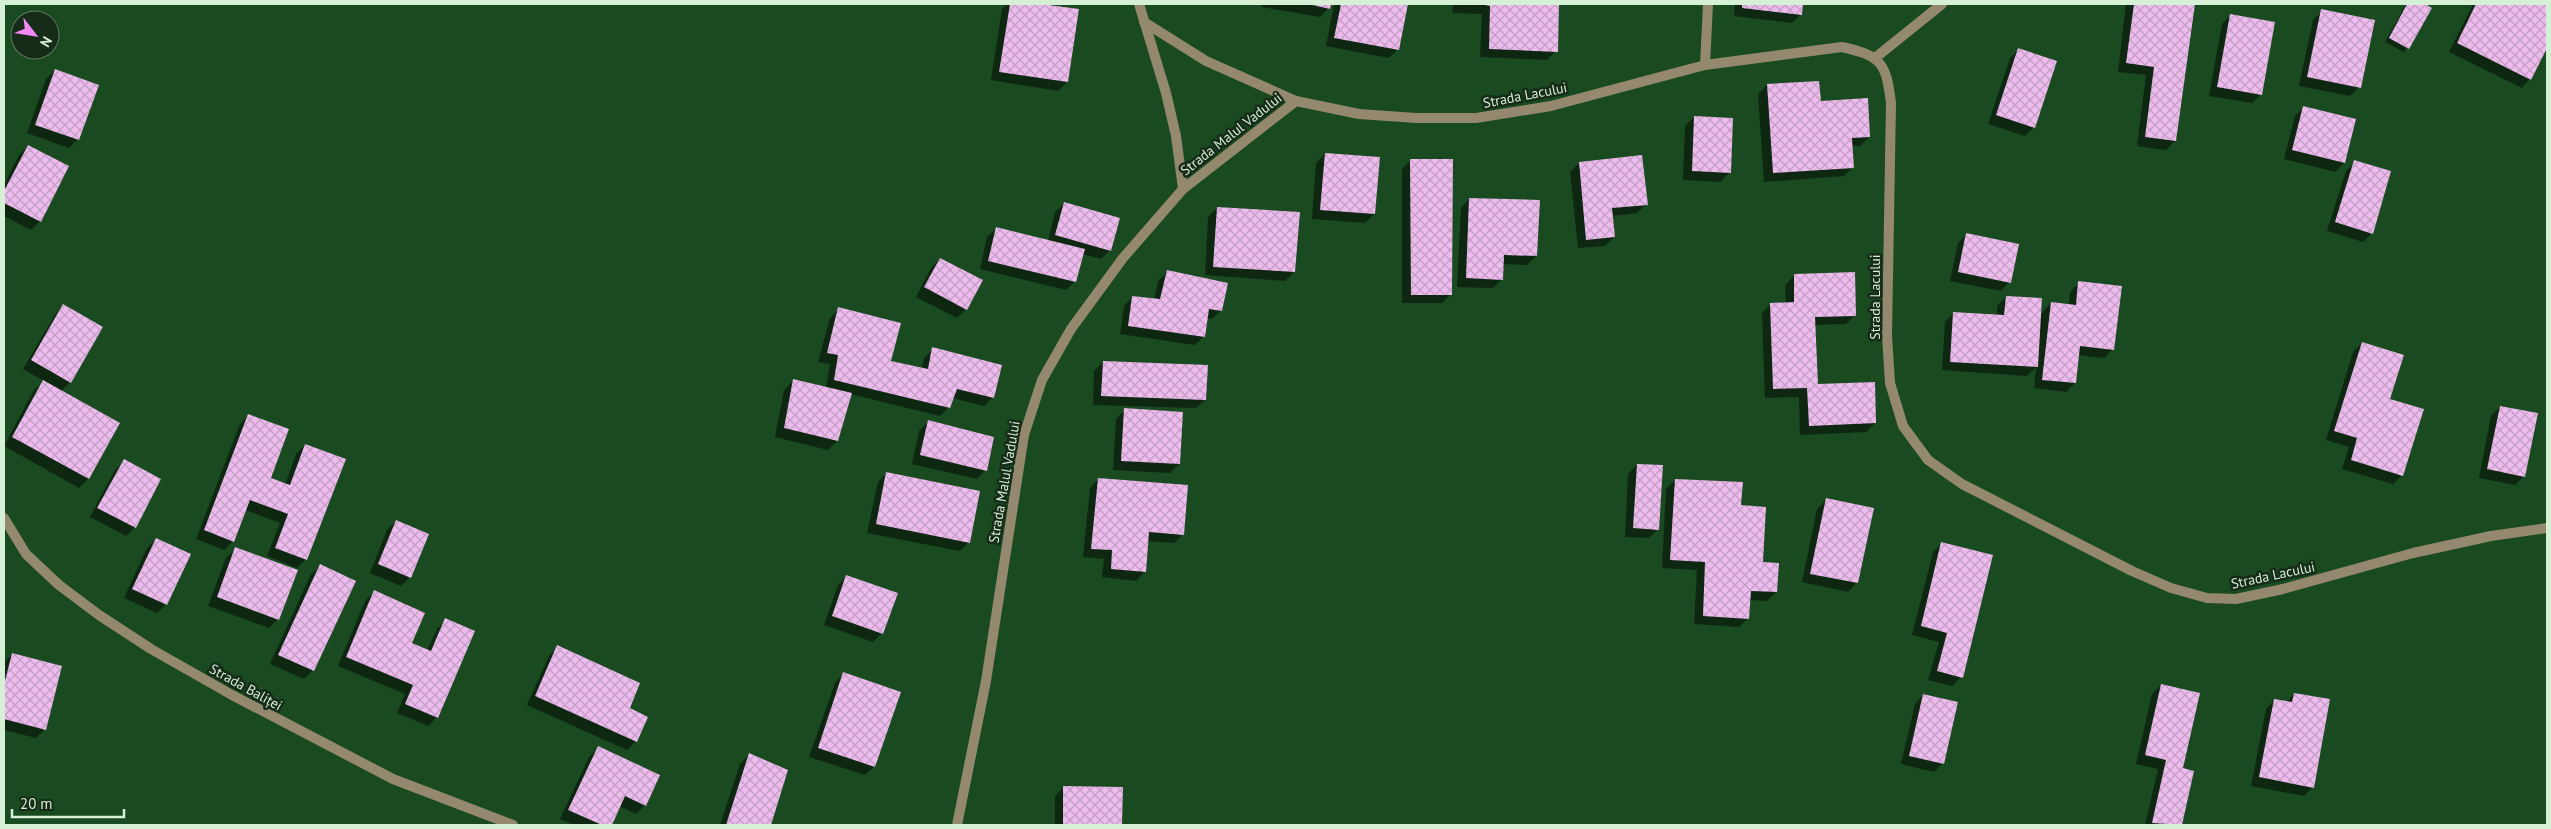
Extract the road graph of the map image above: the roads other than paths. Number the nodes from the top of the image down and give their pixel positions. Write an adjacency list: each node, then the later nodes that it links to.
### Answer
1 (1139, 4): 4 (street, Strada Malul Vadului)
2 (1708, 4): 6 (street)
3 (1942, 4): 5 (street)
4 (1144, 22): 7 (street, Strada Lacului); 8 (street, Strada Malul Vadului)
5 (1875, 58): 6 (street, Strada Lacului); 10 (street, Strada Lacului)
6 (1705, 65): 7 (street, Strada Lacului)
7 (1296, 101): 8 (street, Strada Malul Vadului)
8 (1183, 189): 12 (street, Strada Malul Vadului)
9 (4, 518): 11 (street, Strada Baliței)
10 (2547, 528)
11 (513, 825)
12 (957, 825)

